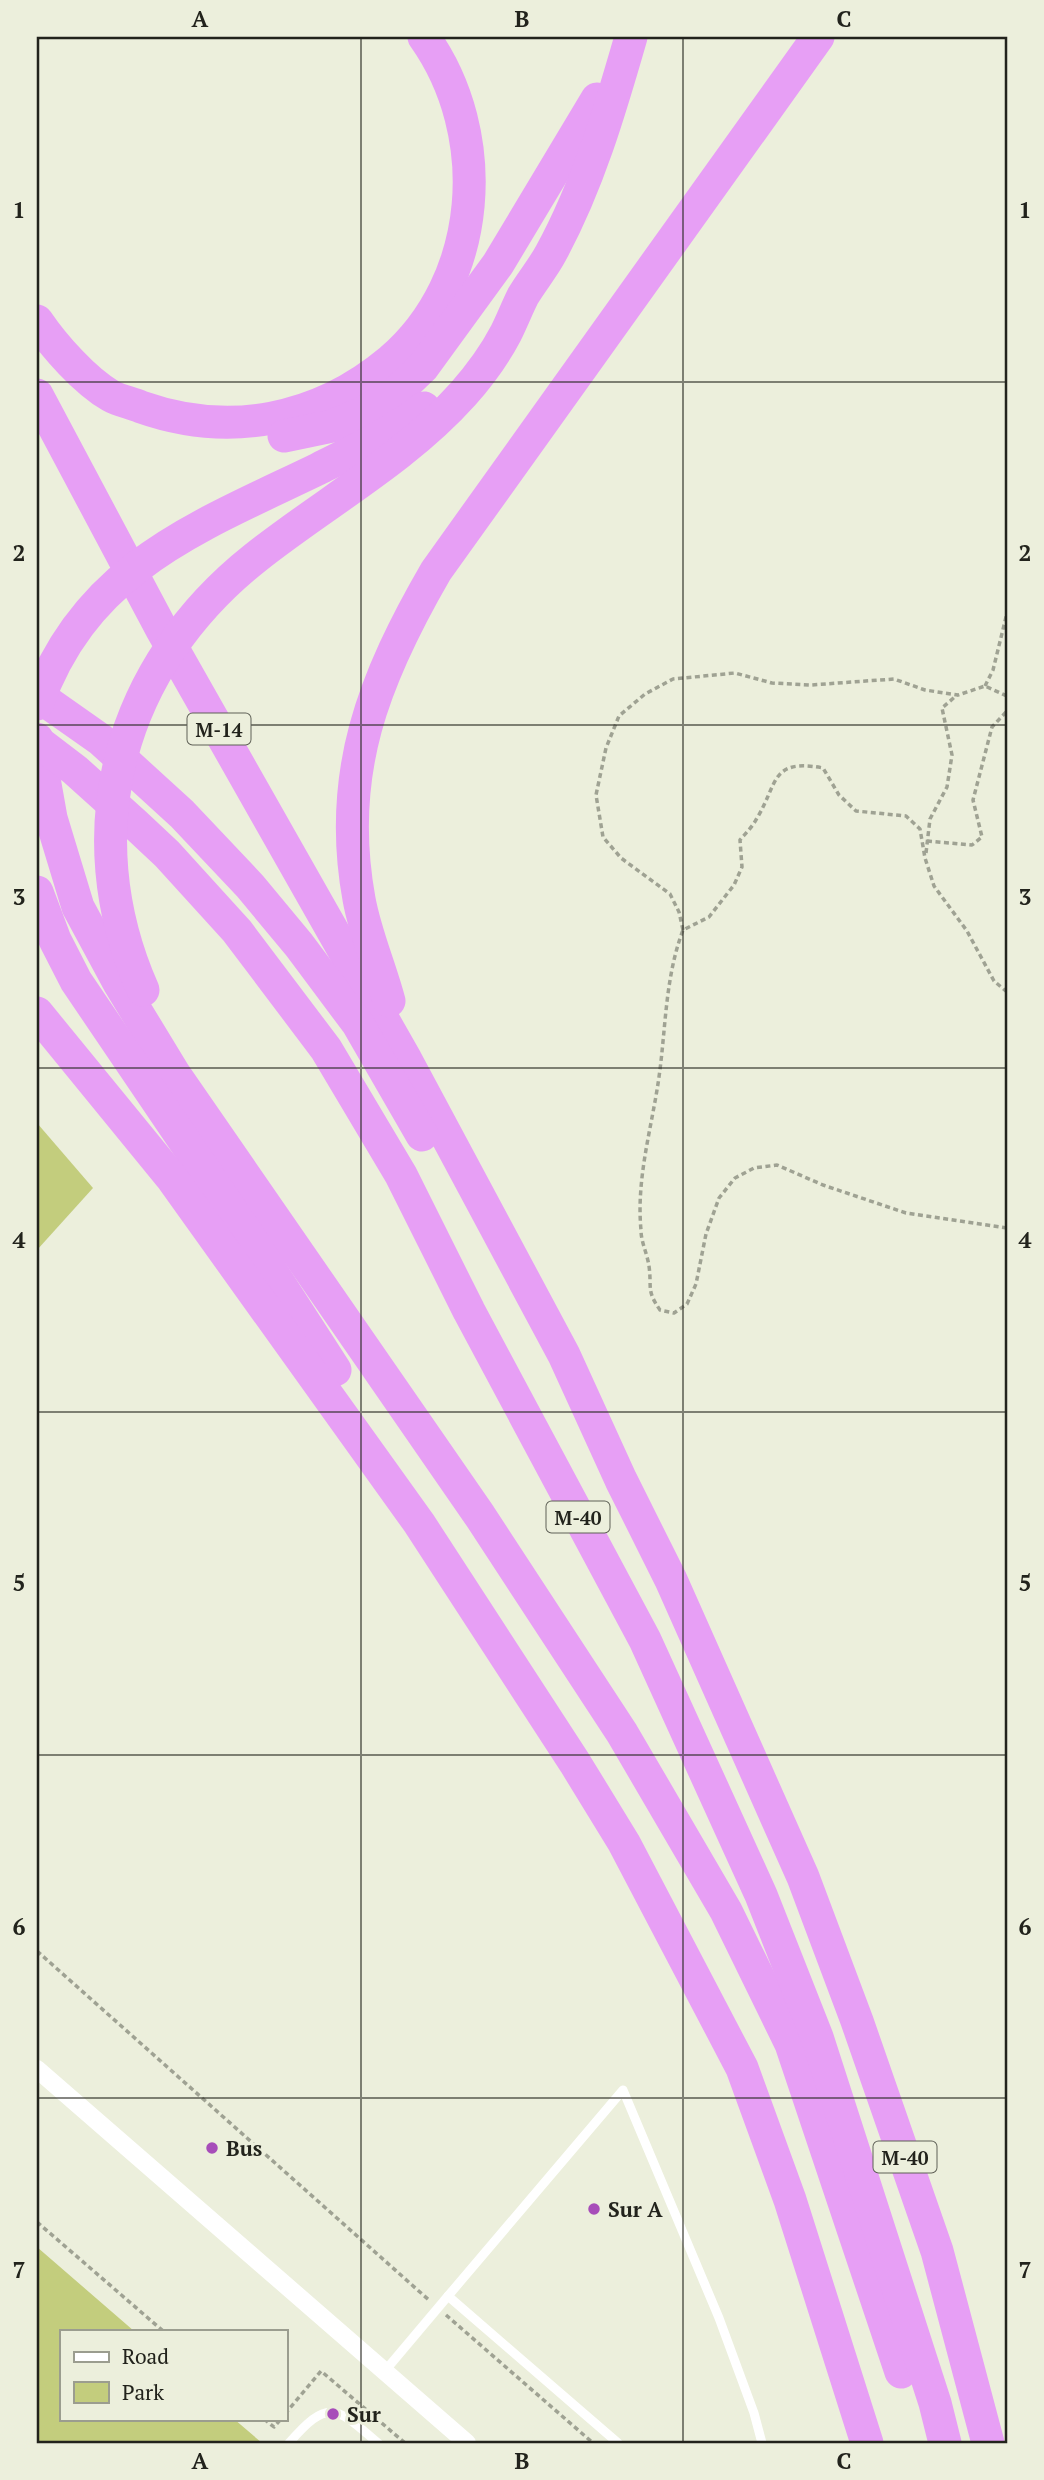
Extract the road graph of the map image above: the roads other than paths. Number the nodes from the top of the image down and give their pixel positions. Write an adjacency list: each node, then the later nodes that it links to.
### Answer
1 (424, 37): 7 (highway)
2 (629, 37): 4 (highway); 7 (highway)
3 (817, 37): 13 (highway)
4 (523, 296): 9 (highway); 14 (highway)
5 (37, 321): 7 (highway)
6 (37, 394): 13 (highway, M-14)
7 (111, 396)
8 (37, 695): 15 (highway, M-40)
9 (37, 704)
10 (37, 740): 14 (highway); 27 (highway, M-40)
11 (37, 892): 16 (highway)
12 (37, 1013): 16 (highway)
13 (406, 1060): 15 (highway)
14 (300, 1258): 26 (highway)
15 (621, 1480): 28 (highway, M-40)
16 (419, 1523): 25 (highway)
17 (37, 2069): 19 (street)
18 (448, 2296): 19 (lane); 20 (lane); 24 (lane)
19 (384, 2372): 23 (street)
20 (615, 2442)
21 (289, 2443): 22 (lane)
22 (378, 2443)
23 (467, 2443)
24 (762, 2443)
25 (867, 2443)
26 (922, 2443)
27 (945, 2443)
28 (988, 2443)

